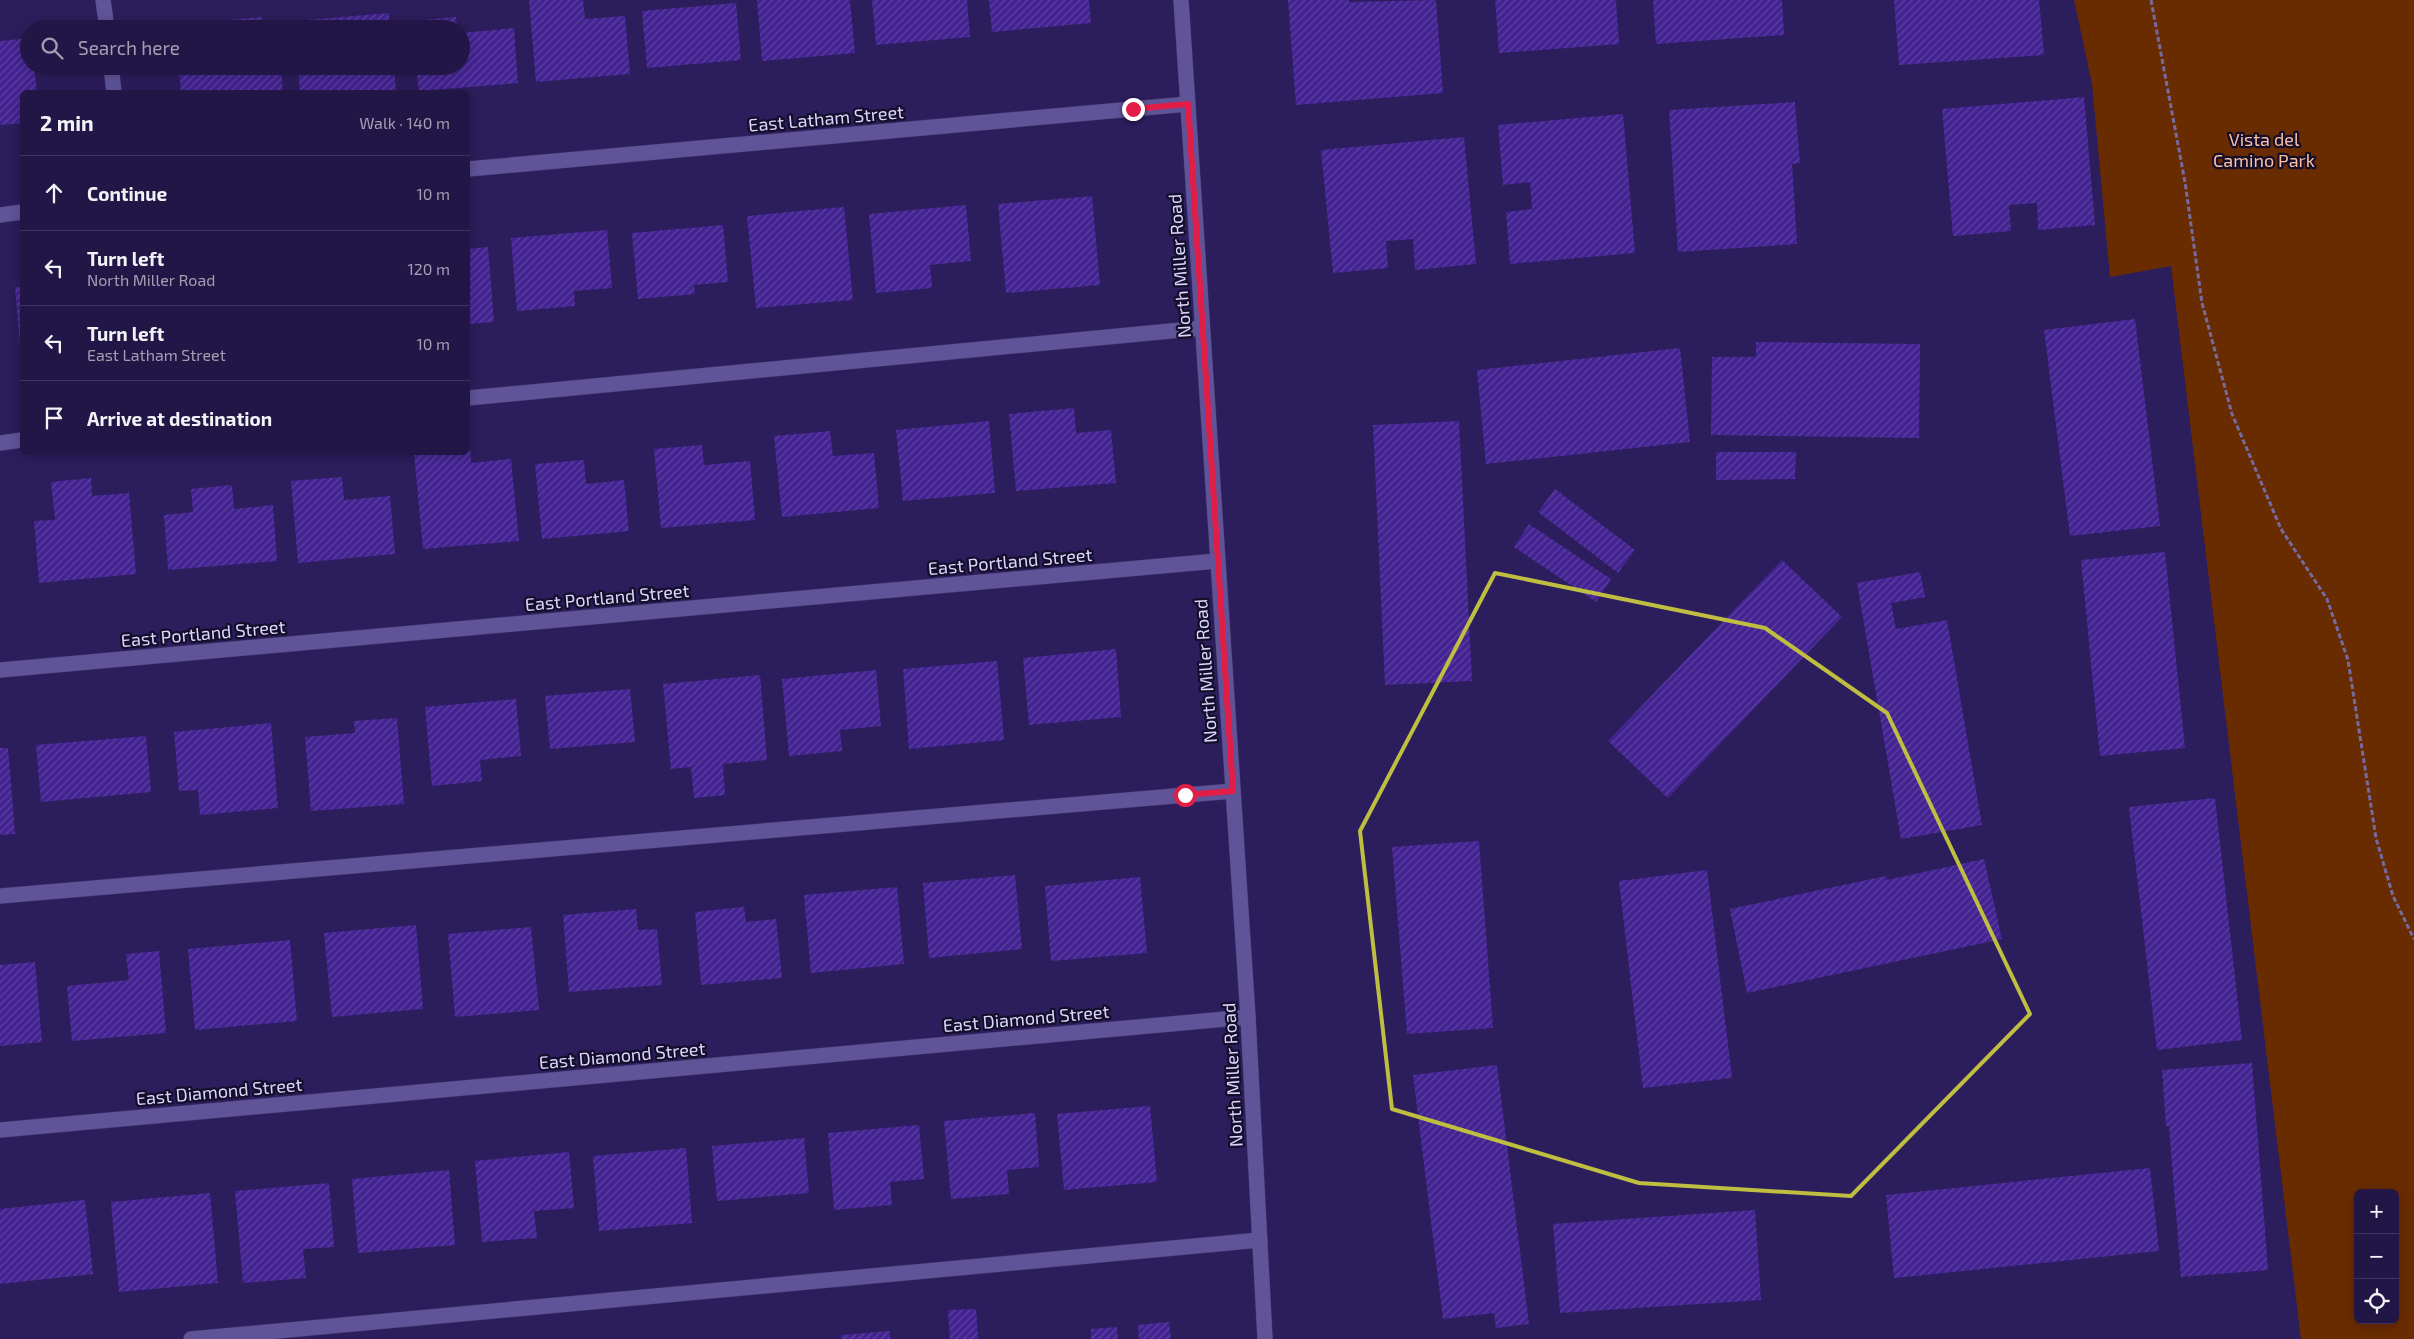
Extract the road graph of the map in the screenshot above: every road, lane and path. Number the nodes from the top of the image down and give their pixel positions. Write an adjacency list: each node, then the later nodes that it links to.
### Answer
1 (103, 0): 4 (street)
2 (1181, 0): 7 (street, North Miller Road)
3 (2151, 0): 19 (path)
4 (106, 20)
5 (112, 75): 6 (street)
6 (114, 90)
7 (1188, 104): 8 (street, East Latham Street); 11 (street, North Miller Road)
8 (470, 169)
9 (20, 212): 10 (street)
10 (0, 215)
11 (1202, 328): 12 (street); 15 (street, North Miller Road)
12 (470, 398)
13 (20, 440): 14 (street)
14 (0, 443)
15 (1217, 561): 16 (street, East Portland Street); 17 (street, North Miller Road)
16 (0, 670)
17 (1233, 791): 18 (street); 20 (street, North Miller Road)
18 (0, 896)
19 (2414, 939)
20 (1248, 1017): 21 (street, East Diamond Street); 22 (street, North Miller Road)
21 (0, 1130)
22 (1260, 1240): 23 (street); 24 (street, North Miller Road)
23 (191, 1339)
24 (1265, 1339)

